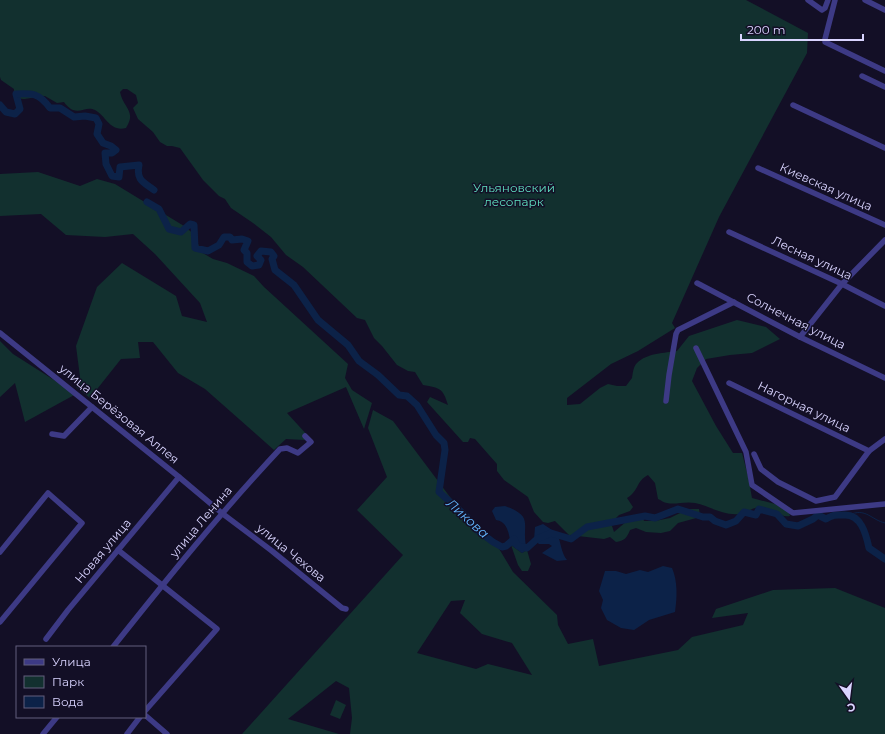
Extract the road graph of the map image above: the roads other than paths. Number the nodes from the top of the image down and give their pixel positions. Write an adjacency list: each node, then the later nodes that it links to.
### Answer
1 (808, 0): 2 (street)
2 (828, 0)
3 (835, 0): 6 (street)
4 (865, 0): 5 (street)
5 (885, 10)
6 (885, 71)
7 (862, 76): 8 (street)
8 (885, 87)
9 (794, 106): 10 (street)
10 (885, 148)
11 (758, 168): 12 (street, Киевская улица)
12 (885, 225)
13 (729, 232): 16 (street, Лесная улица)
14 (885, 240): 16 (street)
15 (697, 283): 17 (street, Солнечная улица)
16 (842, 284): 18 (street, Лесная улица); 20 (street)
17 (734, 302): 20 (street, Солнечная улица); 24 (street)
18 (885, 306)
19 (0, 333): 25 (street, улица Берёзовая Аллея)
20 (800, 336): 22 (street, Солнечная улица)
21 (696, 348): 32 (street)
22 (885, 378)
23 (729, 383): 29 (street, Нагорная улица)
24 (659, 400)
25 (92, 406): 26 (street); 31 (street, улица Берёзовая Аллея)
26 (52, 434)
27 (305, 436): 33 (street, улица Ленина)
28 (885, 439): 29 (street)
29 (869, 451): 30 (street)
30 (754, 454)
31 (179, 477): 33 (street, улица Берёзовая Аллея); 34 (street, Новая улица)
32 (885, 504)
33 (223, 514): 36 (street, улица Ленина); 37 (street, улица Чехова)
34 (118, 550): 36 (street); 39 (street, Новая улица)
35 (0, 552): 38 (street)
36 (162, 585): 40 (street, улица Ленина); 41 (street)
37 (346, 609)
38 (0, 622)
39 (46, 639)
40 (114, 646)
41 (146, 710)
42 (146, 716): 47 (street)
43 (56, 718): 45 (street)
44 (139, 718): 46 (street)
45 (43, 734)
46 (127, 734)
47 (167, 734)

